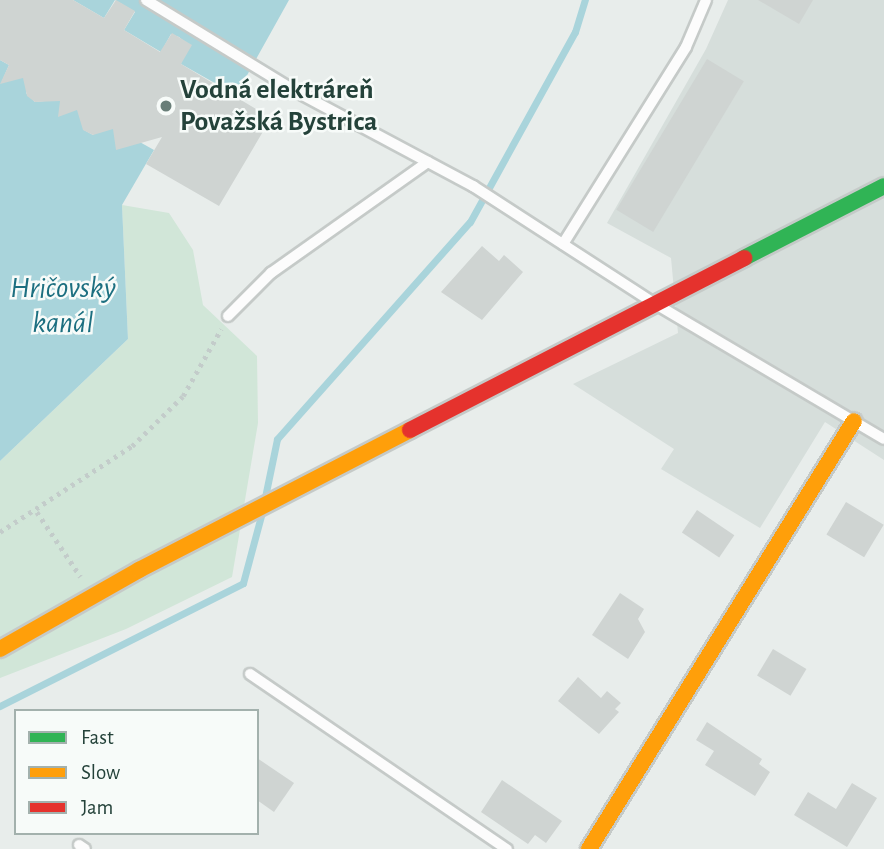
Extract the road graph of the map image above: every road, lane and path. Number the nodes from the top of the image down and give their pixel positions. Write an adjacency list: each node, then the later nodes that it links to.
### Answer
1 (146, 0): 3 (lane)
2 (706, 0): 5 (lane)
3 (428, 162): 5 (lane); 7 (lane)
4 (884, 186): 6 (main road)
5 (563, 244): 6 (lane)
6 (654, 303): 8 (lane); 12 (main road)
7 (228, 316): 10 (path)
8 (854, 421): 9 (lane); 16 (main road)
9 (884, 439)
10 (37, 512): 11 (path); 12 (path)
11 (0, 532)
12 (93, 595): 13 (main road)
13 (0, 649)
14 (250, 674): 15 (lane)
15 (507, 849)
16 (589, 849)

